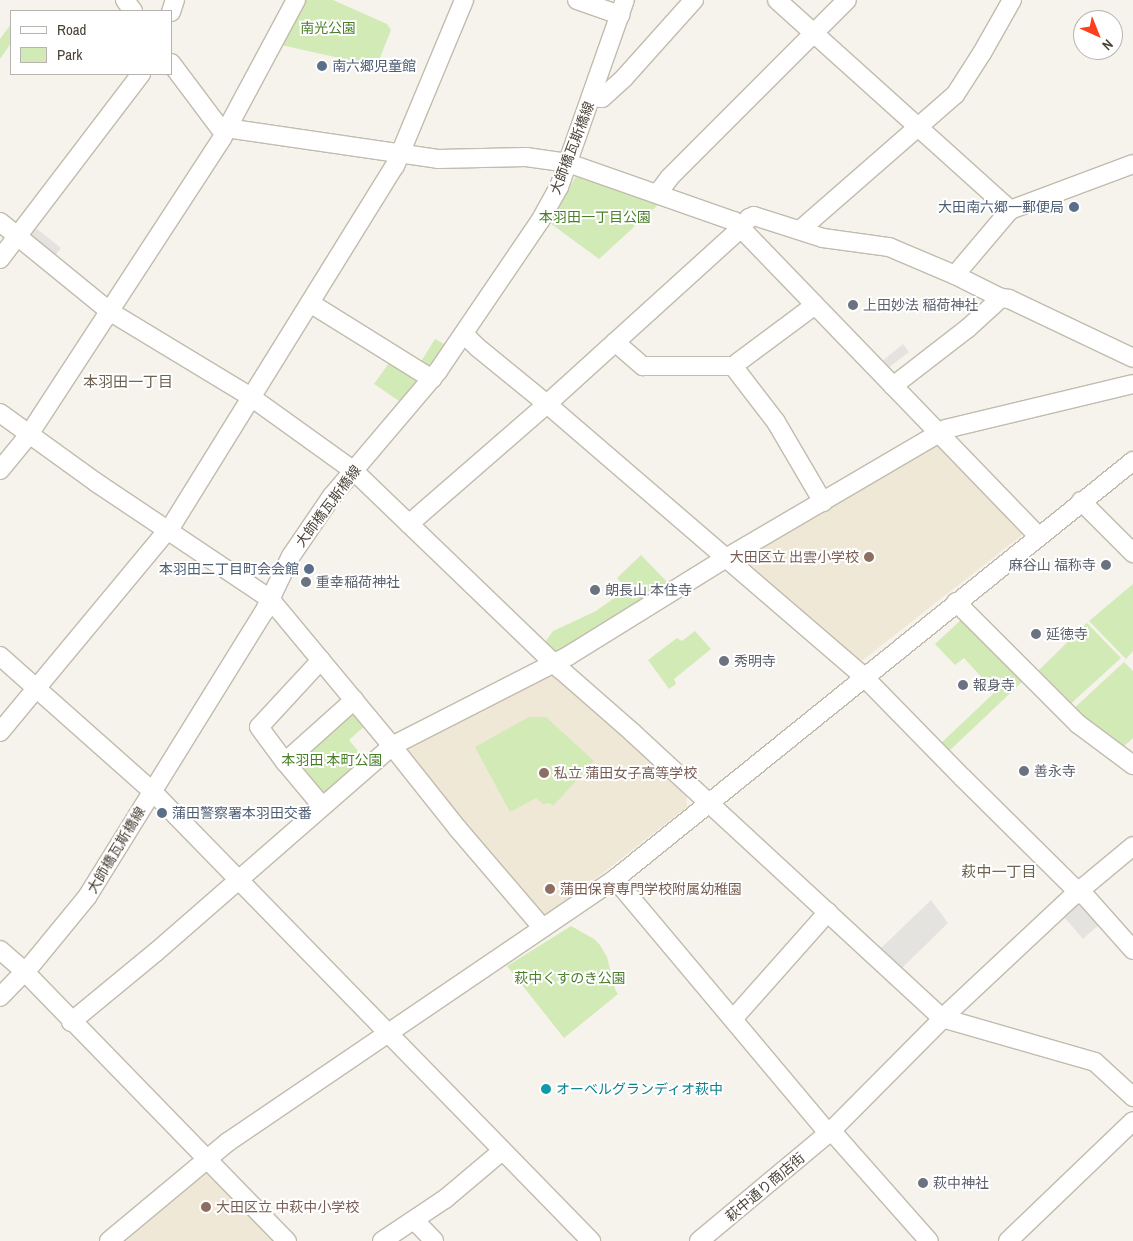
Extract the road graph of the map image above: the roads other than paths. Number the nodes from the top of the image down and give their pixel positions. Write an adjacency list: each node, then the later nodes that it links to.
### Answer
1 (296, 0): 14 (street)
2 (464, 0): 15 (street)
3 (577, 0): 8 (street)
4 (694, 0): 12 (street)
5 (777, 0): 9 (street)
6 (847, 0): 9 (street)
7 (1012, 0): 13 (street)
8 (622, 7): 12 (street, 大師橋瓦斯橋線)
9 (815, 34): 13 (street); 18 (street)
10 (172, 64): 14 (street)
11 (140, 75): 23 (street)
12 (591, 97): 16 (street, 大師橋瓦斯橋線)
13 (918, 127): 19 (street); 22 (street)
14 (228, 129): 15 (street); 29 (street)
15 (400, 153): 16 (street); 27 (street)
16 (568, 163): 18 (street); 30 (street, 大師橋瓦斯橋線)
17 (1133, 164): 19 (street)
18 (658, 193): 21 (street)
19 (1010, 210): 25 (street)
20 (0, 222): 23 (street)
21 (741, 228): 22 (street); 28 (street); 31 (street)
22 (800, 230): 25 (street)
23 (16, 235): 24 (street); 29 (street)
24 (0, 259)
25 (955, 275): 26 (street)
26 (1001, 298): 32 (street); 36 (street)
27 (310, 303): 34 (street); 37 (street)
28 (815, 305): 33 (street); 36 (street)
29 (108, 311): 37 (street); 41 (street)
30 (464, 334): 34 (street, 大師橋瓦斯橋線); 38 (street)
31 (614, 342): 33 (street); 38 (street)
32 (1133, 358)
33 (733, 366): 45 (street)
34 (432, 379): 44 (street, 大師橋瓦斯橋線)
35 (1133, 384): 40 (street)
36 (893, 386): 40 (street)
37 (251, 397): 44 (street); 48 (street)
38 (547, 404): 47 (street); 51 (street)
39 (0, 413): 41 (street)
40 (939, 433): 45 (street); 49 (street)
41 (28, 436): 43 (street); 48 (street)
42 (1133, 461): 46 (street)
43 (0, 470)
44 (354, 471): 47 (street); 52 (street, 大師橋瓦斯橋線)
45 (823, 502): 51 (street)
46 (1081, 502): 49 (street); 50 (street)
47 (409, 524): 56 (street)
48 (167, 532): 52 (street); 58 (street)
49 (1038, 536): 53 (street)
50 (1133, 554)
51 (726, 558): 56 (street); 57 (street)
52 (270, 599): 55 (street); 64 (street, 大師橋瓦斯橋線)
53 (956, 602): 57 (street); 63 (street)
54 (0, 656): 58 (street)
55 (321, 660): 59 (street); 62 (street)
56 (554, 663): 61 (street); 65 (street)
57 (864, 677): 65 (street); 70 (street)
58 (36, 688): 60 (street); 64 (street)
59 (354, 700): 61 (street); 62 (street)
60 (0, 732)
61 (392, 746): 66 (street); 72 (street)
62 (285, 762): 66 (street)
63 (1133, 765)
64 (152, 791): 69 (street); 75 (street, 大師橋瓦斯橋線)
65 (709, 804): 68 (street); 71 (street)
66 (322, 806): 69 (street)
67 (1133, 846): 70 (street, 萩中通り商店街)
68 (614, 879): 72 (street); 78 (street)
69 (239, 880): 79 (street); 80 (street)
70 (1079, 892): 74 (street); 77 (street, 萩中通り商店街)
71 (828, 912): 77 (street); 78 (street)
72 (543, 928): 80 (street)
73 (0, 950): 75 (street)
74 (1133, 950)
75 (24, 972): 76 (street, 大師橋瓦斯橋線); 79 (street)
76 (0, 997)
77 (942, 1018): 81 (street); 83 (street, 萩中通り商店街)
78 (733, 1019): 83 (street)
79 (72, 1022): 85 (street)
80 (389, 1034): 84 (street); 85 (street)
81 (1133, 1097)
82 (1133, 1121): 94 (street)
83 (830, 1132): 92 (street, 萩中通り商店街); 93 (street)
84 (502, 1151): 86 (street); 91 (street)
85 (205, 1159): 87 (street); 88 (street)
86 (414, 1220): 89 (street); 90 (street)
87 (109, 1241)
88 (287, 1241)
89 (382, 1241)
90 (434, 1241)
91 (591, 1241)
92 (699, 1241)
93 (929, 1241)
94 (1008, 1241)

